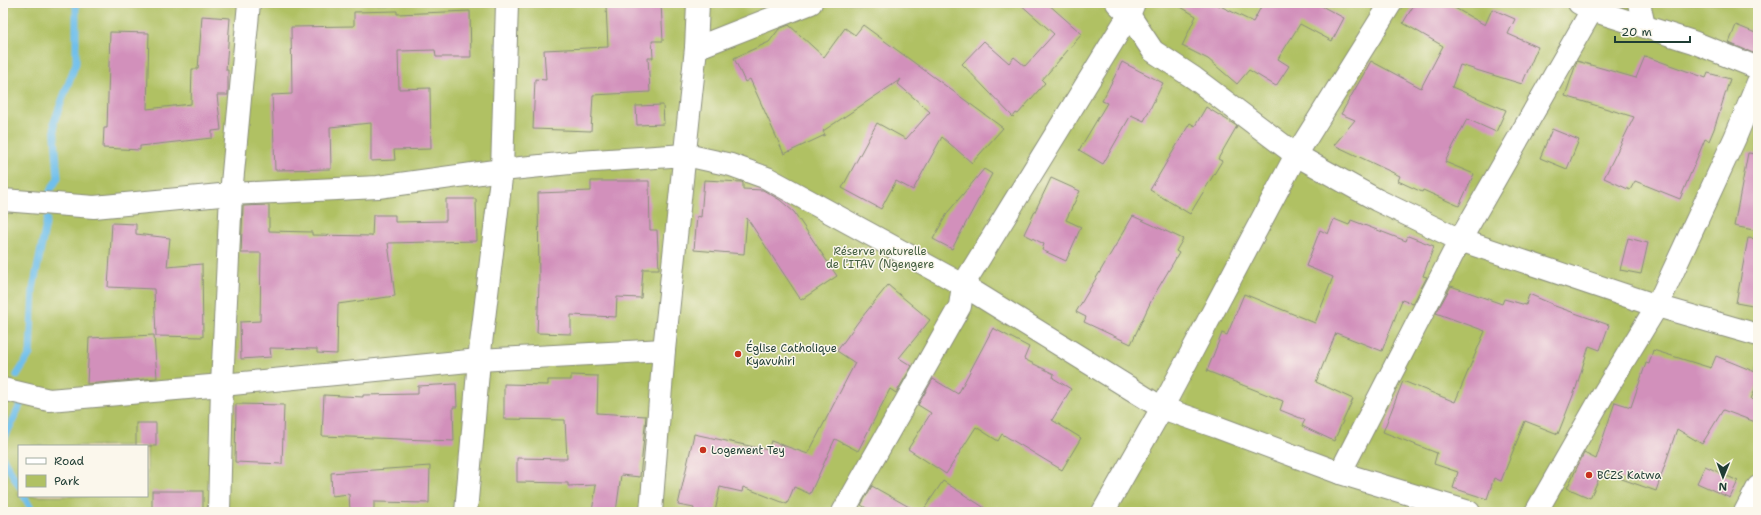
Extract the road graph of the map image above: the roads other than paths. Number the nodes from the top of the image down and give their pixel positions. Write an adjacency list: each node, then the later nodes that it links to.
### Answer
1 (249, 3): 16 (street)
2 (507, 3): 15 (street)
3 (698, 3): 10 (street)
4 (811, 3): 10 (street)
5 (1391, 3): 14 (street)
6 (1640, 3): 9 (street)
7 (1586, 6): 9 (street); 18 (street)
8 (1127, 7): 14 (street); 19 (street)
9 (1644, 26): 11 (street)
10 (696, 48): 13 (street)
11 (1758, 68)
12 (1758, 82): 20 (street)
13 (686, 155): 15 (street); 19 (street); 22 (street)
14 (1296, 155): 18 (street); 26 (street)
15 (502, 170): 16 (street); 23 (street)
16 (231, 194): 17 (street); 24 (street)
17 (3, 200)
18 (1460, 240): 20 (street); 27 (street)
19 (964, 285): 26 (street); 32 (street)
20 (1657, 306): 21 (street); 35 (street)
21 (1758, 335)
22 (664, 350): 23 (street); 31 (street)
23 (479, 360): 24 (street); 30 (street)
24 (222, 385): 25 (street); 29 (street)
25 (3, 389)
26 (1162, 408): 27 (street); 33 (street)
27 (1340, 473): 34 (street)
28 (1758, 487): 36 (street)
29 (219, 512)
30 (466, 512)
31 (650, 512)
32 (843, 512)
33 (1103, 512)
34 (1469, 512)
35 (1536, 512)
36 (1745, 512)

